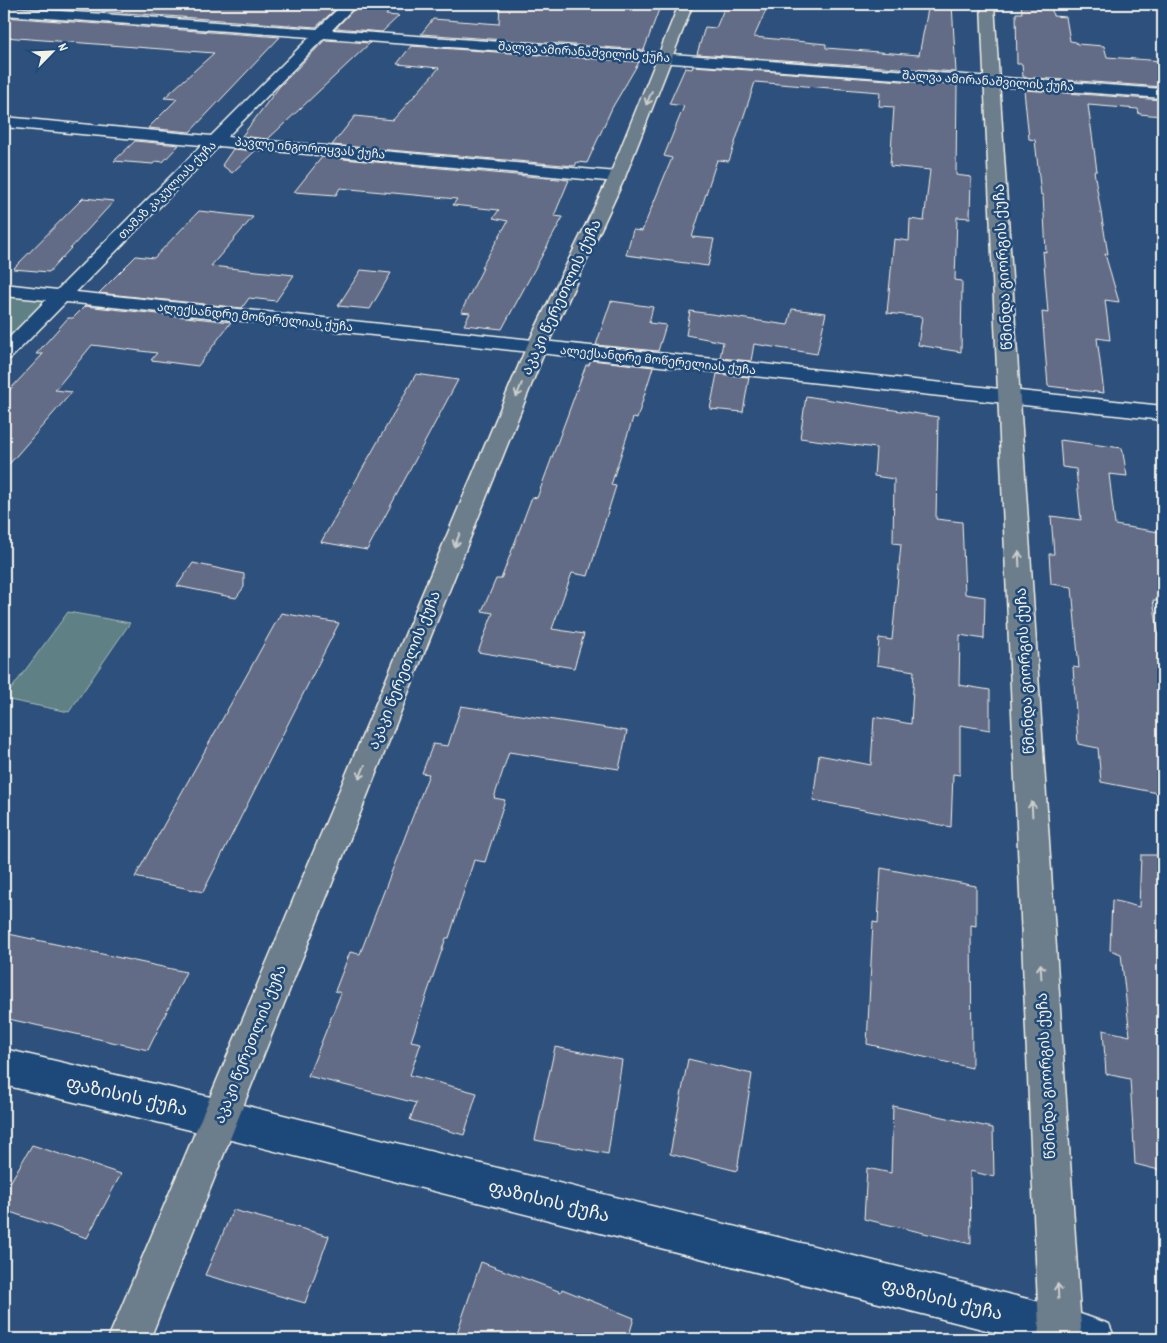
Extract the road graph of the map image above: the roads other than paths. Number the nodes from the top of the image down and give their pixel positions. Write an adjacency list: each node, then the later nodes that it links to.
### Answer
1 (350, 4): 5 (street, თამაზ კაკულიას ქუჩა)
2 (686, 4): 6 (main road, აკაკი წერეთლის ქუჩა)
3 (988, 4): 7 (main road, წმინდა გიორგის ქუჩა)
4 (4, 11): 5 (street, შალვა ამირანაშვილის ქუჩა)
5 (319, 34): 6 (street, შალვა ამირანაშვილის ქუჩა); 10 (street, თამაზ კაკულიას ქუჩა)
6 (665, 58): 7 (street, შალვა ამირანაშვილის ქუჩა); 11 (main road, აკაკი წერეთლის ქუჩა, one-way to 11)
7 (992, 80): 8 (street, შალვა ამირანაშვილის ქუჩა); 16 (main road, წმინდა გიორგის ქუჩა)
8 (1163, 94)
9 (4, 122): 10 (street, პავლე ინგოროყვას ქუჩა)
10 (217, 139): 11 (street, პავლე ინგოროყვას ქუჩა); 13 (street, თამაზ კაკულიას ქუჩა)
11 (617, 177): 14 (main road, აკაკი წერეთლის ქუჩა)
12 (4, 290): 13 (street, ალექსანდრე მოწერელიას ქუჩა)
13 (62, 296): 14 (street, ალექსანდრე მოწერელიას ქუჩა); 15 (street, თამაზ კაკულიას ქუჩა)
14 (536, 348): 16 (street, ალექსანდრე მოწერელიას ქუჩა); 19 (main road, აკაკი წერეთლის ქუჩა, one-way to 19)
15 (4, 354)
16 (1010, 396): 17 (street, ალექსანდრე მოწერელიას ქუჩა); 20 (main road, წმინდა გიორგის ქუჩა, one-way to 16)
17 (1163, 414)
18 (4, 1067): 19 (street, ფაზისის ქუჩა)
19 (219, 1118): 20 (street, ფაზისის ქუჩა); 21 (main road, აკაკი წერეთლის ქუჩა)
20 (1070, 1336)
21 (129, 1339)

